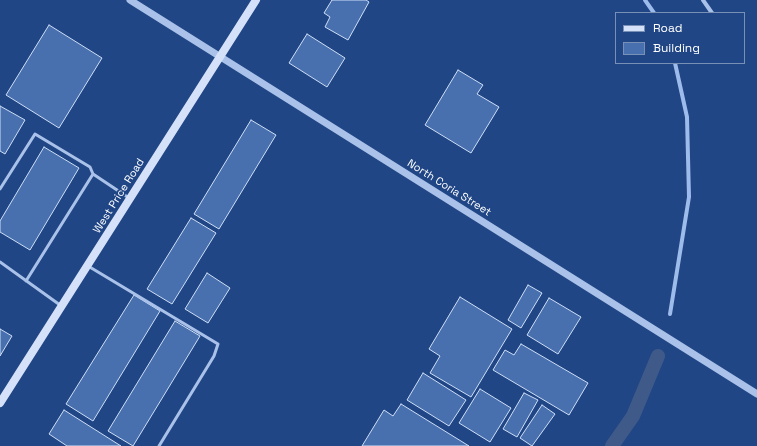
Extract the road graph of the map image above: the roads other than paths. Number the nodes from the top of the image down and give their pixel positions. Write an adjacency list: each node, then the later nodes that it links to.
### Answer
1 (130, 0): 5 (street, North Coria Street)
2 (256, 0): 5 (main road, West Price Road)
3 (703, 0): 4 (street)
4 (711, 12)
5 (221, 57): 8 (main road, West Price Road); 13 (street, North Coria Street)
6 (93, 174): 7 (lane); 8 (lane); 11 (lane)
7 (0, 189)
8 (130, 199): 10 (main road, West Price Road)
9 (0, 262): 11 (lane)
10 (88, 266): 12 (main road, West Price Road); 15 (lane)
11 (26, 281): 12 (lane)
12 (62, 306): 14 (main road, West Price Road)
13 (757, 394)
14 (0, 403)
15 (159, 446)

